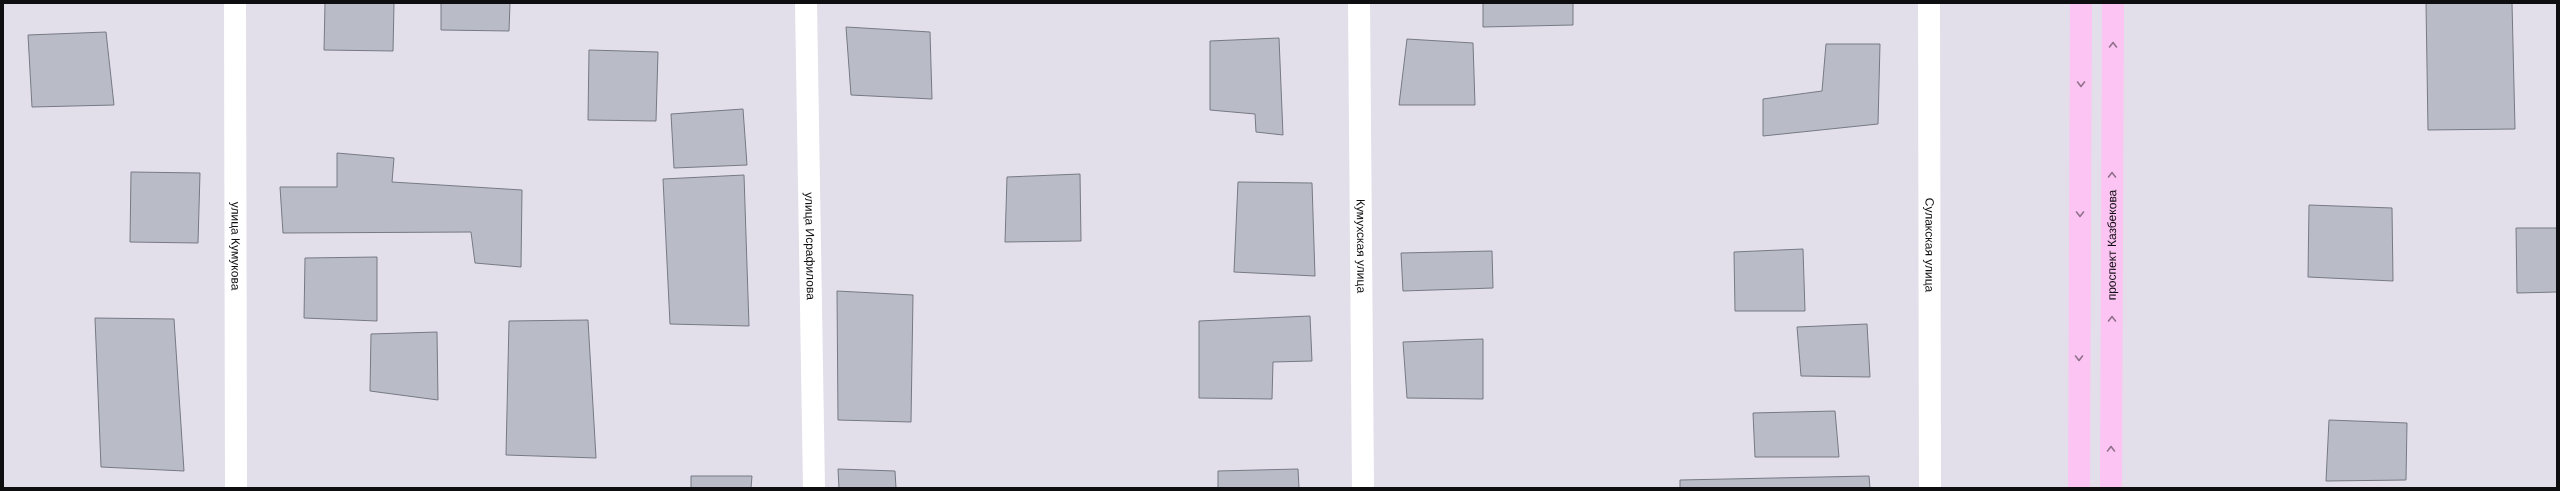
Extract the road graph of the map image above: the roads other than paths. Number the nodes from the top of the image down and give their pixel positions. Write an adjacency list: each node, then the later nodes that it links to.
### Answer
1 (235, 3): 7 (street, улица Кумукова)
2 (806, 3): 8 (street, улица Исрафилова)
3 (1359, 3): 9 (street, Кумухская улица)
4 (1928, 3): 10 (street, Сулакская улица)
5 (2081, 3): 11 (highway, one-way to 11)
6 (2113, 3): 12 (highway, проспект Казбекова, one-way to 6)
7 (236, 488)
8 (814, 488)
9 (1363, 488)
10 (1930, 488)
11 (2079, 488)
12 (2111, 488)

